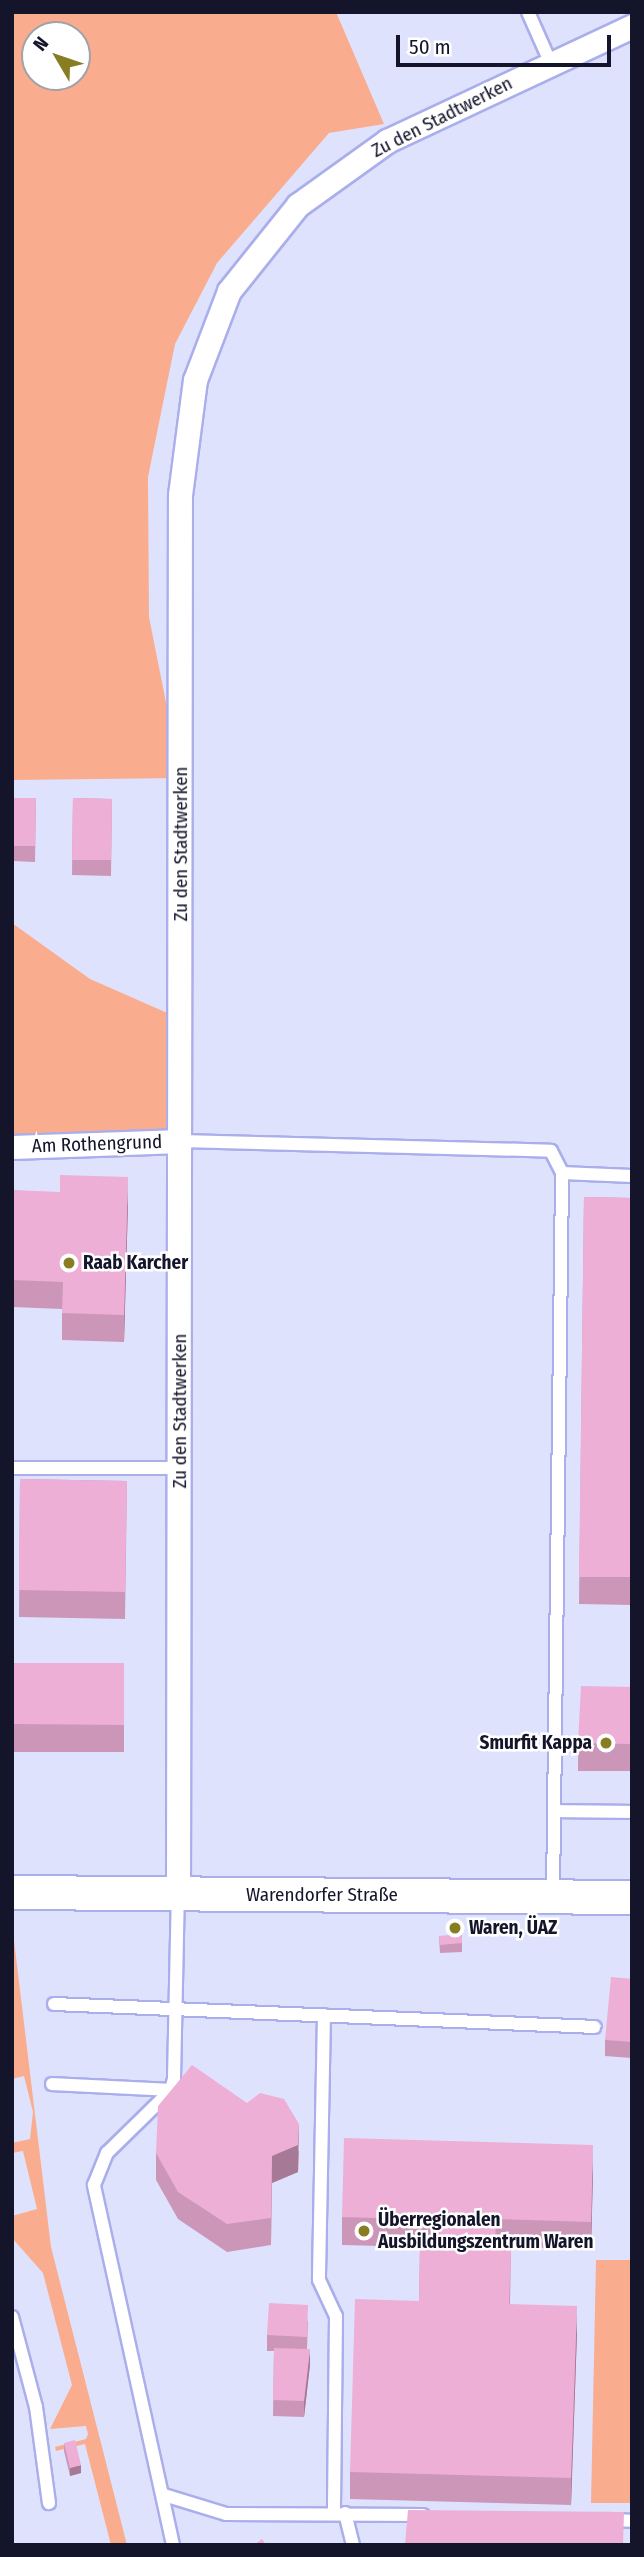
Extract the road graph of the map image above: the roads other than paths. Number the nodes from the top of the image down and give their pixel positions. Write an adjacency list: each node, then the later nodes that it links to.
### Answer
1 (528, 12): 3 (lane)
2 (632, 26): 3 (street, Zu den Stadtwerken)
3 (551, 64): 4 (street, Zu den Stadtwerken)
4 (181, 1141): 5 (street, Am Rothengrund); 6 (lane); 9 (street, Zu den Stadtwerken)
5 (12, 1147)
6 (562, 1173): 7 (lane); 10 (lane)
7 (632, 1175)
8 (12, 1468): 9 (lane)
9 (180, 1468): 13 (street, Zu den Stadtwerken)
10 (554, 1811): 11 (lane); 14 (lane)
11 (632, 1812)
12 (12, 1892): 13 (main road, Warendorfer Straße)
13 (178, 1894): 14 (main road, Warendorfer Straße); 17 (lane)
14 (553, 1897): 15 (main road, Warendorfer Straße)
15 (632, 1897)
16 (54, 2004): 17 (lane)
17 (176, 2009): 18 (lane); 21 (lane)
18 (324, 2015): 19 (lane); 25 (lane)
19 (595, 2027)
20 (52, 2084): 21 (lane)
21 (170, 2090): 23 (lane)
22 (12, 2317): 24 (lane)
23 (164, 2495): 25 (lane); 29 (lane)
24 (49, 2503)
25 (339, 2513): 26 (lane); 30 (lane)
26 (443, 2516)
27 (594, 2520): 28 (lane)
28 (632, 2521)
29 (173, 2545)
30 (354, 2545)

